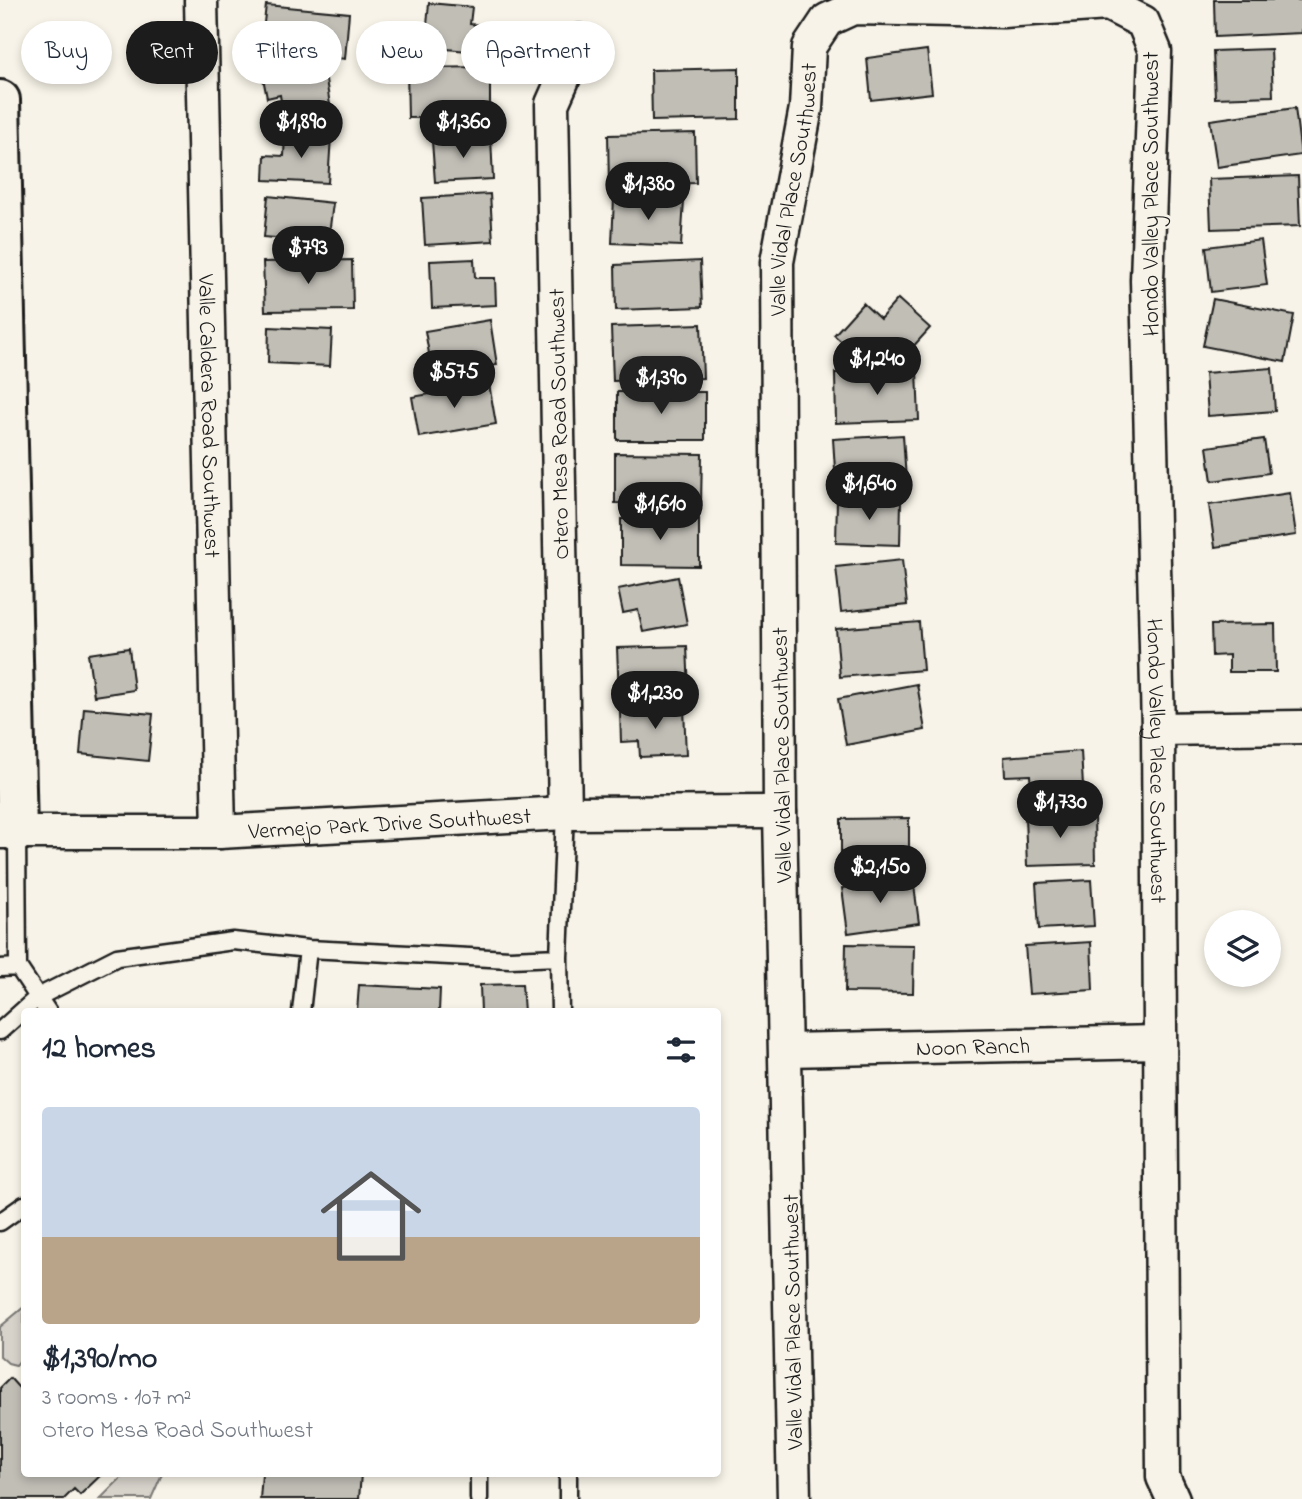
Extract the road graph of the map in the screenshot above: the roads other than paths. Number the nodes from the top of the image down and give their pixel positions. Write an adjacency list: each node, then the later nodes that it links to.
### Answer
1 (201, 0): 10 (street, Valle Caldera Road Southwest)
2 (827, 20): 6 (street, Hondo Valley Place Southwest); 7 (street, Valle Vidal Place Southwest)
3 (561, 84): 8 (street, Otero Mesa Road Southwest)
4 (0, 100): 9 (street)
5 (1302, 727): 6 (street)
6 (1158, 729): 22 (street, Hondo Valley Place Southwest)
7 (780, 812): 8 (street, Vermejo Park Drive Southwest); 23 (street, Valle Vidal Place Southwest)
8 (565, 813): 10 (street, Vermejo Park Drive Southwest); 12 (lane)
9 (8, 832): 10 (street, Vermejo Park Drive Southwest); 13 (lane)
10 (219, 832)
11 (308, 949): 12 (lane); 15 (lane); 18 (lane)
12 (559, 957): 19 (lane)
13 (18, 967): 14 (lane); 15 (lane)
14 (0, 968)
15 (38, 997): 16 (lane); 17 (lane)
16 (26, 1008)
17 (45, 1008)
18 (301, 1008)
19 (560, 1008)
20 (21, 1012): 21 (lane)
21 (0, 1031)
22 (1159, 1042): 23 (street, Noon Ranch); 31 (street, Hondo Valley Place Southwest)
23 (787, 1050): 30 (street, Valle Vidal Place Southwest)
24 (21, 1207): 25 (lane)
25 (0, 1222)
26 (479, 1477): 28 (lane)
27 (568, 1477): 29 (lane)
28 (480, 1499)
29 (568, 1499)
30 (794, 1499)
31 (1173, 1499)

